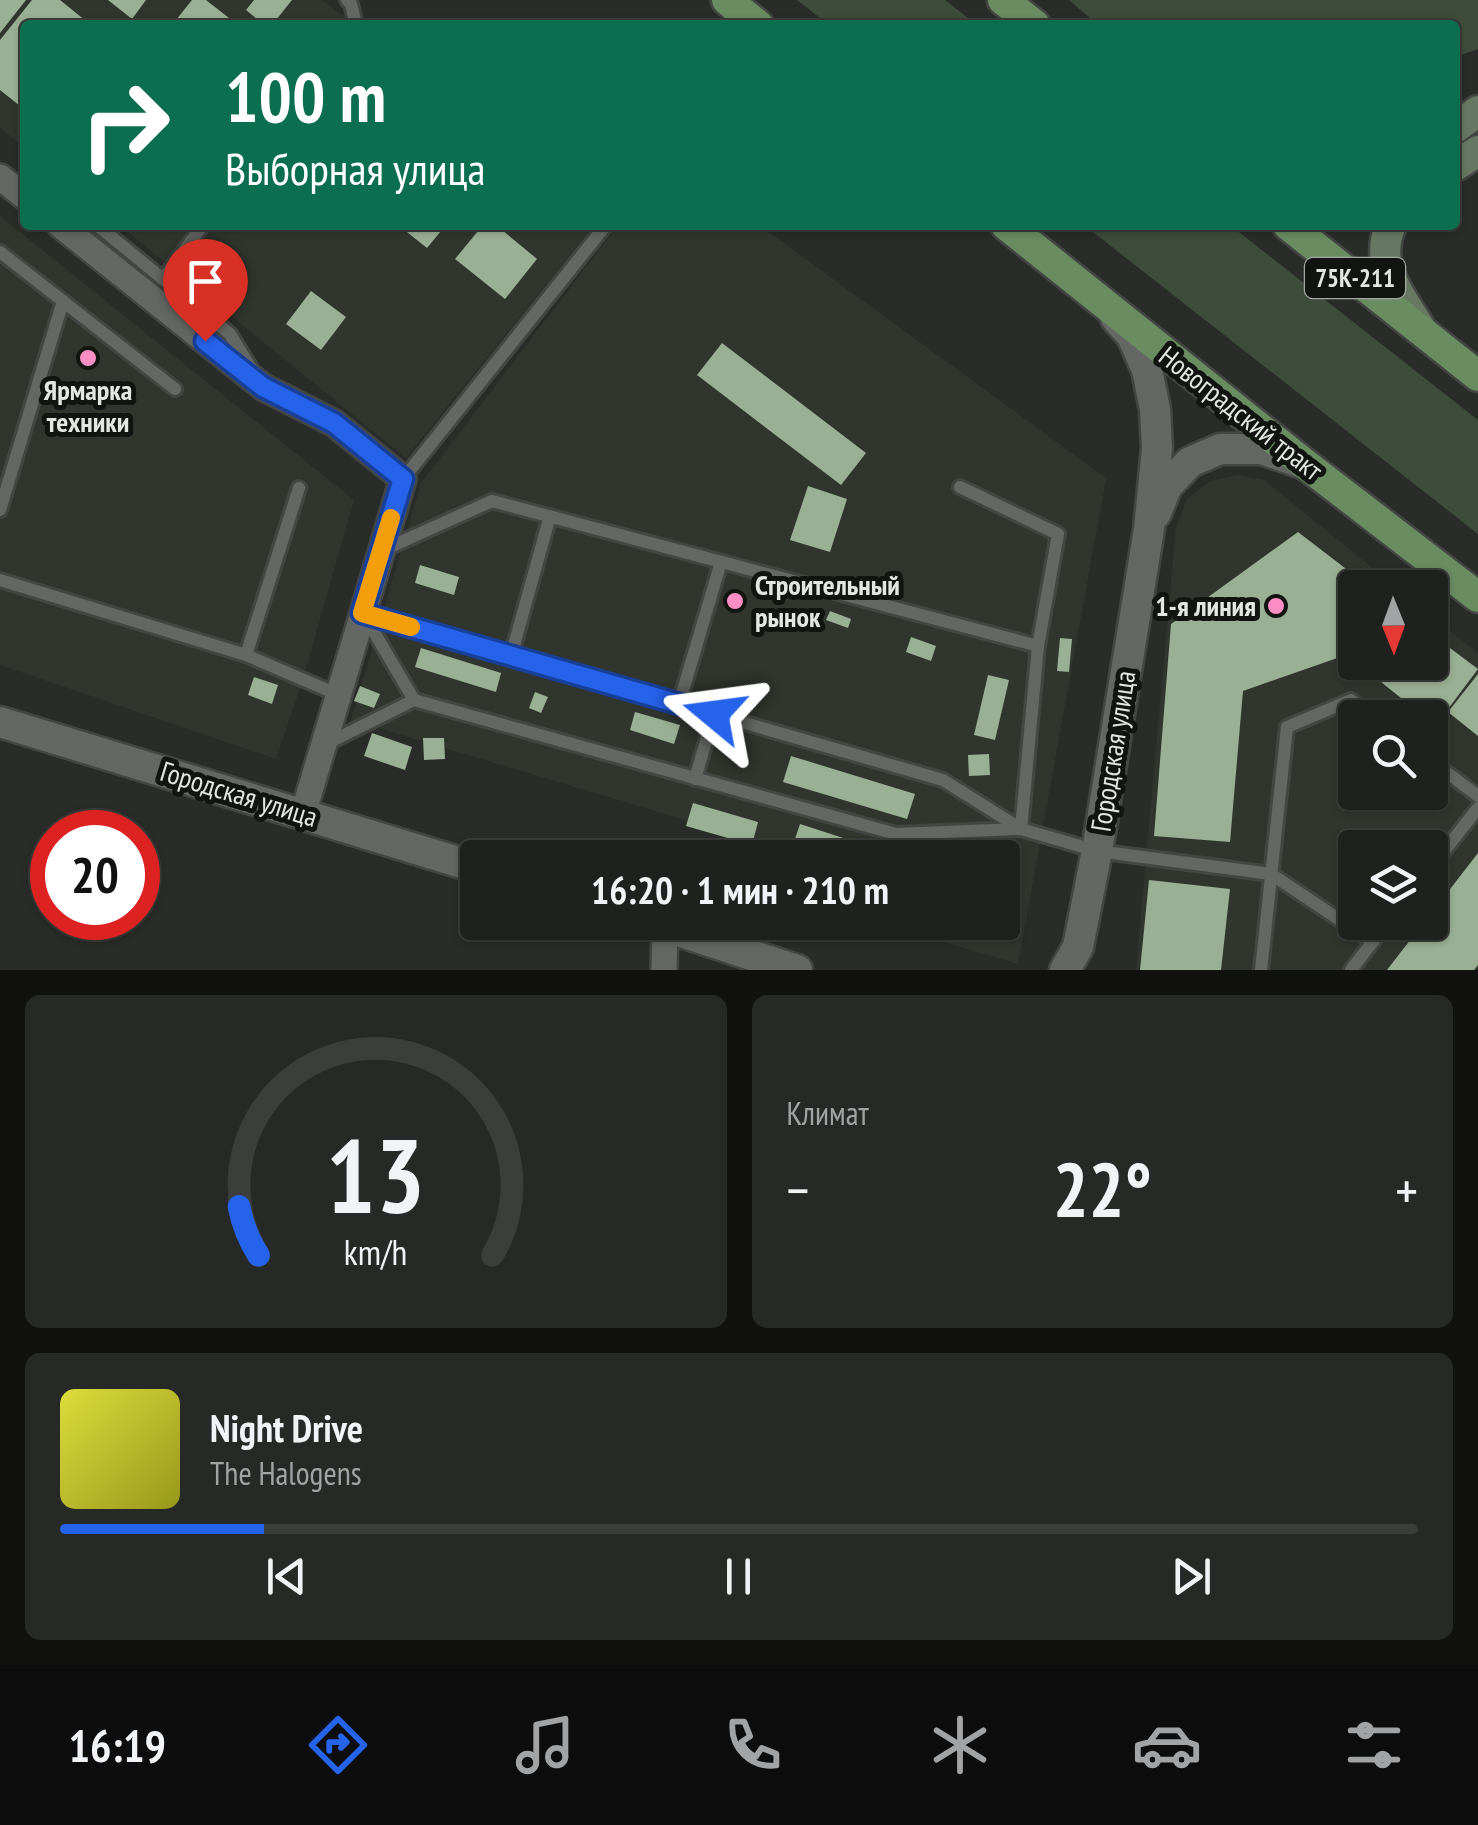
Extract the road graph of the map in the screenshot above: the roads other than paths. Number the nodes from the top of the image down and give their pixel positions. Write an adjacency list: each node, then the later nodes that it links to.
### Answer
1 (728, 0): 3 (main road)
2 (1003, 0): 4 (main road)
3 (752, 20)
4 (1028, 20)
5 (0, 177): 6 (street)
6 (20, 193)
7 (66, 230): 20 (street)
8 (103, 230): 15 (lane)
9 (199, 230): 15 (lane)
10 (602, 230): 23 (lane)
11 (1012, 230): 17 (main road, Новоградский тракт)
12 (1294, 230): 18 (main road, 75К-211)
13 (1389, 230): 18 (main road)
14 (0, 252): 16 (lane)
15 (163, 279): 20 (lane)
16 (62, 301): 21 (lane); 26 (lane)
17 (1106, 306): 22 (main road, Новоградский тракт); 28 (street)
18 (1421, 330): 19 (main road, 75К-211)
19 (1478, 376)
20 (263, 387): 23 (street)
21 (175, 389)
22 (1306, 464): 28 (street); 32 (main road, Новоградский тракт)
23 (403, 479): 29 (street)
24 (960, 487): 34 (lane)
25 (300, 488): 35 (lane)
26 (0, 510)
27 (550, 516): 29 (lane); 30 (lane); 36 (lane)
28 (1148, 529): 51 (street, Городская улица)
29 (381, 551): 33 (street)
30 (722, 562): 34 (lane); 39 (lane)
31 (0, 580): 35 (lane)
32 (1478, 598)
33 (362, 613): 36 (lane); 37 (street); 38 (lane)
34 (1038, 646): 49 (lane)
35 (246, 655): 37 (lane)
36 (512, 656): 39 (lane)
37 (338, 695): 43 (street)
38 (414, 700): 43 (lane); 45 (lane)
39 (679, 704): 41 (lane)
40 (1338, 706): 53 (lane)
41 (714, 714): 45 (lane); 49 (lane)
42 (0, 722): 48 (street, Городская улица)
43 (324, 746): 48 (street)
44 (1448, 774): 46 (lane)
45 (695, 778): 49 (lane)
46 (1478, 796)
47 (1478, 808): 50 (lane)
48 (304, 814): 52 (street, Городская улица)
49 (1021, 829): 51 (lane)
50 (1448, 846)
51 (1096, 851): 53 (lane); 59 (street, Городская улица)
52 (460, 862)
53 (1272, 874): 56 (lane); 60 (lane)
54 (660, 940): 57 (street)
55 (704, 940): 58 (street)
56 (1373, 942): 61 (lane)
57 (664, 970)
58 (797, 970)
59 (1065, 970)
60 (1261, 970)
61 (1351, 970)

